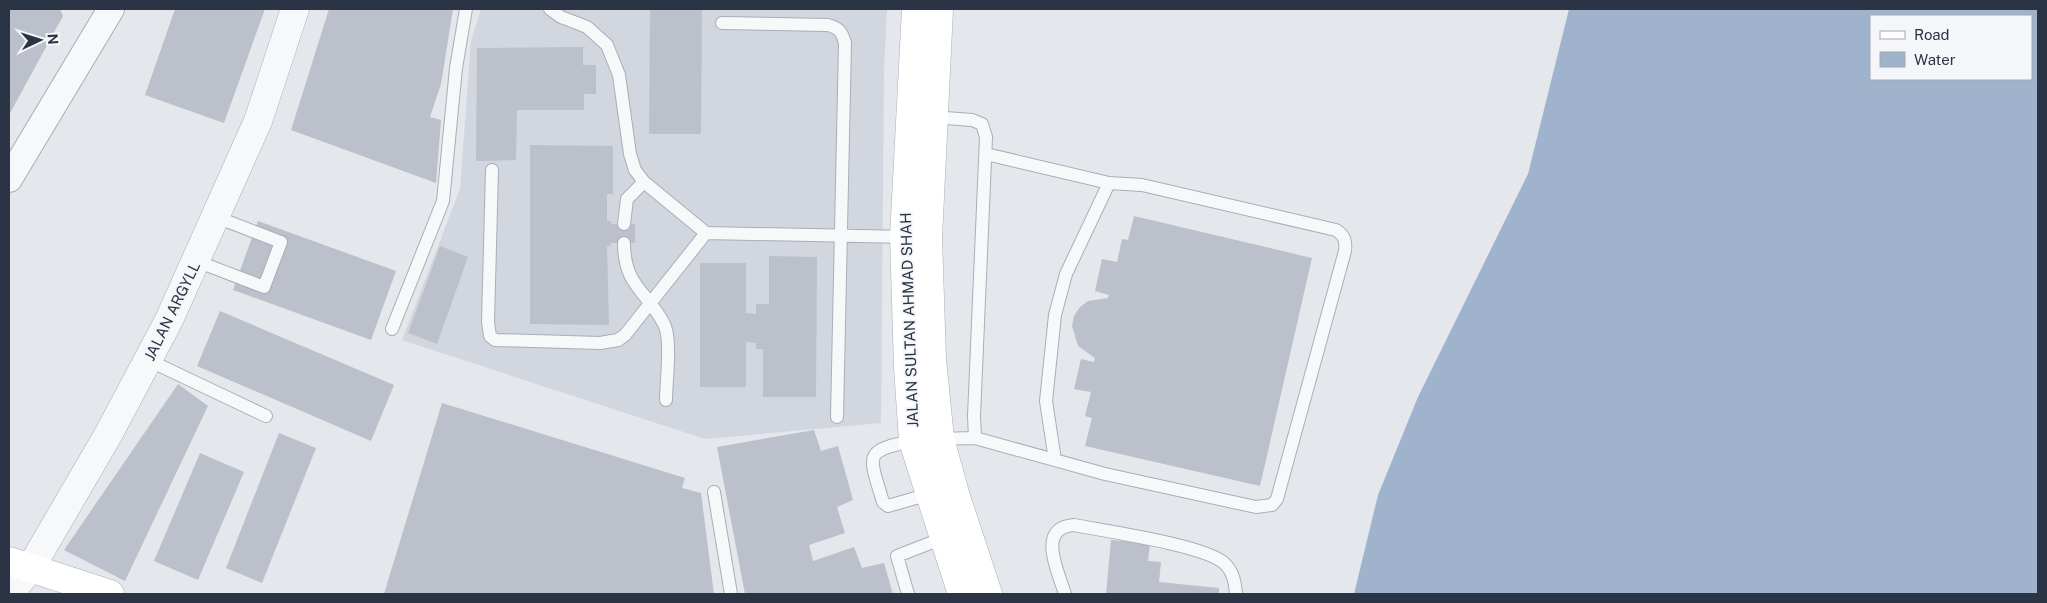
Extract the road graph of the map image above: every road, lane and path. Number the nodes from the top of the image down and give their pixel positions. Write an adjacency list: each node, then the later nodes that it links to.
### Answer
1 (111, 9): 11 (street)
2 (295, 9): 14 (street, JALAN ARGYLL)
3 (466, 9): 22 (lane)
4 (550, 9): 12 (lane)
5 (916, 9): 8 (main road, JALAN SULTAN AHMAD SHAH)
6 (939, 9): 8 (main road, JALAN SULTAN AHMAD SHAH)
7 (722, 23): 17 (lane)
8 (921, 116): 9 (lane); 18 (main road, JALAN SULTAN AHMAD SHAH)
9 (986, 154): 13 (lane); 27 (lane)
10 (492, 170): 21 (lane)
11 (9, 179)
12 (644, 182): 15 (lane); 16 (lane)
13 (1109, 183): 30 (lane); 30 (lane)
14 (216, 217): 20 (street, JALAN ARGYLL); 20 (lane)
15 (624, 224)
16 (706, 233): 17 (lane); 21 (lane)
17 (841, 236): 18 (lane); 26 (lane)
18 (916, 238): 28 (main road, JALAN SULTAN AHMAD SHAH); 29 (main road, JALAN SULTAN AHMAD SHAH)
19 (624, 243): 21 (lane)
20 (196, 261): 23 (street, JALAN ARGYLL)
21 (650, 304): 24 (lane)
22 (392, 329)
23 (148, 360): 25 (lane); 34 (street, JALAN ARGYLL)
24 (666, 400)
25 (266, 416)
26 (837, 417)
27 (975, 438): 28 (lane); 30 (lane)
28 (940, 439): 29 (lane); 31 (main road, JALAN SULTAN AHMAD SHAH)
29 (913, 441): 31 (main road, JALAN SULTAN AHMAD SHAH); 31 (lane)
30 (1056, 460)
31 (941, 491): 33 (main road, JALAN SULTAN AHMAD SHAH)
32 (714, 492): 37 (lane)
33 (955, 534): 38 (lane); 39 (main road, JALAN SULTAN AHMAD SHAH); 40 (main road, JALAN SULTAN AHMAD SHAH)
34 (19, 565): 35 (street, JALAN ARGYLL); 36 (main road)
35 (9, 594)
36 (110, 594)
37 (731, 594)
38 (908, 594)
39 (962, 594)
40 (988, 594)
41 (1065, 594): 42 (lane)
42 (1236, 594)

